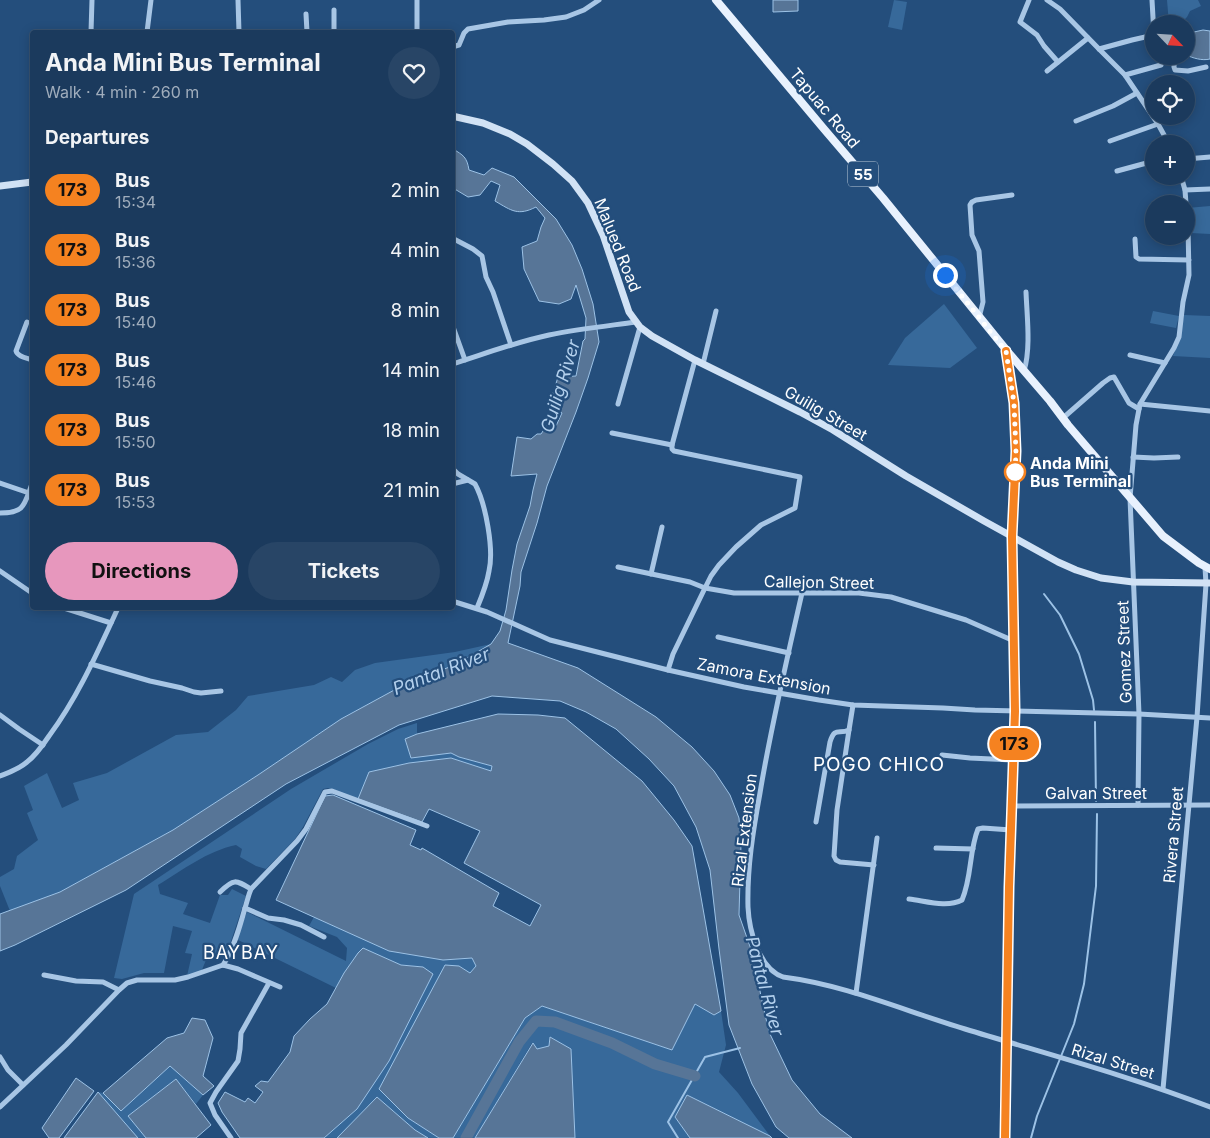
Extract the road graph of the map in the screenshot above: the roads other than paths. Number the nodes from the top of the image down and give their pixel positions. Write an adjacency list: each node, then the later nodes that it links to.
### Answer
1 (92, 0): 13 (street)
2 (151, 0): 14 (street)
3 (238, 0): 15 (street)
4 (417, 0): 18 (street)
5 (598, 0): 21 (street)
6 (716, 0): 53 (main road, Tapuac Road / 55)
7 (1028, 0): 23 (street)
8 (1047, 0): 19 (street)
9 (1152, 0): 12 (street)
10 (334, 10): 17 (street)
11 (306, 14): 16 (street)
12 (1153, 15)
13 (91, 30)
14 (147, 30)
15 (239, 30)
16 (307, 30)
17 (334, 30)
18 (417, 30)
19 (1088, 38): 22 (street); 23 (street)
20 (1145, 38): 22 (street)
21 (455, 47)
22 (1099, 49): 28 (street)
23 (1058, 62): 27 (street)
24 (1162, 65): 28 (street)
25 (1174, 65): 26 (street)
26 (1206, 67)
27 (1047, 71)
28 (1125, 75): 29 (street)
29 (1137, 93): 30 (street); 32 (street)
30 (1145, 105)
31 (455, 117): 52 (street, Malued Road)
32 (1076, 121)
33 (1155, 125): 34 (street)
34 (1110, 141)
35 (1210, 157): 36 (street)
36 (1195, 158)
37 (1145, 163): 38 (street)
38 (1116, 171)
39 (30, 182): 41 (street)
40 (1184, 185): 43 (street)
41 (0, 186)
42 (1210, 189): 43 (street)
43 (1185, 190): 45 (street)
44 (1012, 195): 53 (street)
45 (1185, 195)
46 (1135, 239): 49 (street)
47 (455, 240): 57 (street)
48 (1188, 245): 49 (street)
49 (1189, 260): 64 (street)
50 (1026, 292): 66 (street)
51 (716, 311): 65 (street)
52 (629, 312): 55 (street, Guilig Street)
53 (979, 318): 58 (main road, Tapuac Road / 55)
54 (27, 322): 60 (street)
55 (638, 324): 57 (street); 62 (street, Guilig Street); 67 (street)
56 (455, 332): 61 (street)
57 (511, 345): 61 (street)
58 (1006, 351): 66 (main road, 55); 84 (main road)
59 (1130, 355): 64 (street)
60 (30, 359)
61 (465, 360): 63 (street)
62 (695, 360): 65 (street, Guilig Street); 72 (street)
63 (455, 363)
64 (1165, 363): 68 (street)
65 (703, 364): 84 (street, Guilig Street)
66 (1024, 371): 70 (main road, 55)
67 (618, 404)
68 (1140, 406): 69 (street); 70 (street); 73 (street, Gomez Street)
69 (1210, 411)
70 (1063, 418): 81 (main road, 55)
71 (612, 433): 72 (street)
72 (672, 445): 91 (street)
73 (1133, 457): 74 (street); 81 (street, Gomez Street)
74 (1178, 457)
75 (455, 471): 76 (street)
76 (468, 480): 78 (street); 95 (street)
77 (0, 483): 79 (street)
78 (455, 483)
79 (30, 494)
80 (30, 495): 82 (street)
81 (1130, 498): 86 (main road, 55); 89 (street, Gomez Street)
82 (0, 514)
83 (662, 527): 88 (street)
84 (1012, 537): 89 (street, Guilig Street); 100 (main road)
85 (618, 567): 88 (street, Callejon Street)
86 (1208, 568): 90 (street, Rivera Street)
87 (0, 571): 92 (street)
88 (651, 574): 91 (street, Callejon Street)
89 (1133, 582): 90 (street, Guilig Street); 108 (street, Gomez Street)
90 (1208, 584): 110 (street, Rivera Street)
91 (705, 588): 93 (street, Callejon Street); 103 (street)
92 (30, 593)
93 (802, 593): 100 (street, Callejon Street); 101 (street, Rizal Extension)
94 (455, 602): 95 (street, Zamora Extension)
95 (477, 608): 103 (street, Zamora Extension)
96 (70, 610): 98 (street)
97 (117, 610): 98 (street)
98 (111, 623): 102 (street)
99 (718, 637): 101 (street)
100 (1014, 641): 107 (main road)
101 (789, 653): 105 (street, Rizal Extension)
102 (91, 664): 104 (street); 113 (street)
103 (668, 670): 105 (street, Zamora Extension)
104 (221, 691)
105 (780, 693): 106 (street, Zamora Extension); 138 (street, Rizal Extension)
106 (853, 705): 107 (street, Zamora Extension); 112 (street)
107 (1015, 711): 108 (street, Zamora Extension); 115 (main road)
108 (1139, 714): 110 (street, Zamora Extension); 119 (street, Gomez Street)
109 (0, 715): 113 (street)
110 (1197, 717): 111 (street, Zamora Extension); 120 (street, Rivera Street)
111 (1210, 718)
112 (849, 730): 121 (street); 127 (street)
113 (43, 745): 116 (street)
114 (942, 755): 115 (street)
115 (1013, 760): 118 (main road)
116 (0, 776)
117 (1210, 805): 120 (street, Galvan Street)
118 (1012, 806): 119 (street, Galvan Street); 123 (main road)
119 (1138, 806): 120 (street, Galvan Street)
120 (1188, 806): 142 (street, Rivera Street)
121 (816, 822)
122 (427, 826): 128 (street)
123 (1011, 830): 126 (street); 139 (main road)
124 (878, 838): 127 (street)
125 (936, 848): 126 (street)
126 (974, 849): 130 (street)
127 (874, 865): 138 (street)
128 (251, 889): 129 (street); 131 (street)
129 (220, 892)
130 (909, 899)
131 (245, 908): 132 (street); 133 (street)
132 (324, 937)
133 (223, 965): 135 (street); 137 (street)
134 (44, 975): 137 (street)
135 (269, 982): 136 (street); 145 (street)
136 (280, 987)
137 (119, 990): 141 (street)
138 (856, 993): 139 (street, Rizal Extension)
139 (1007, 1041): 142 (street, Rizal Street); 146 (main road)
140 (0, 1057): 141 (street)
141 (23, 1085): 144 (street)
142 (1164, 1089): 143 (street, Rizal Street)
143 (1210, 1106)
144 (0, 1107)
145 (231, 1138)
146 (1005, 1138)

